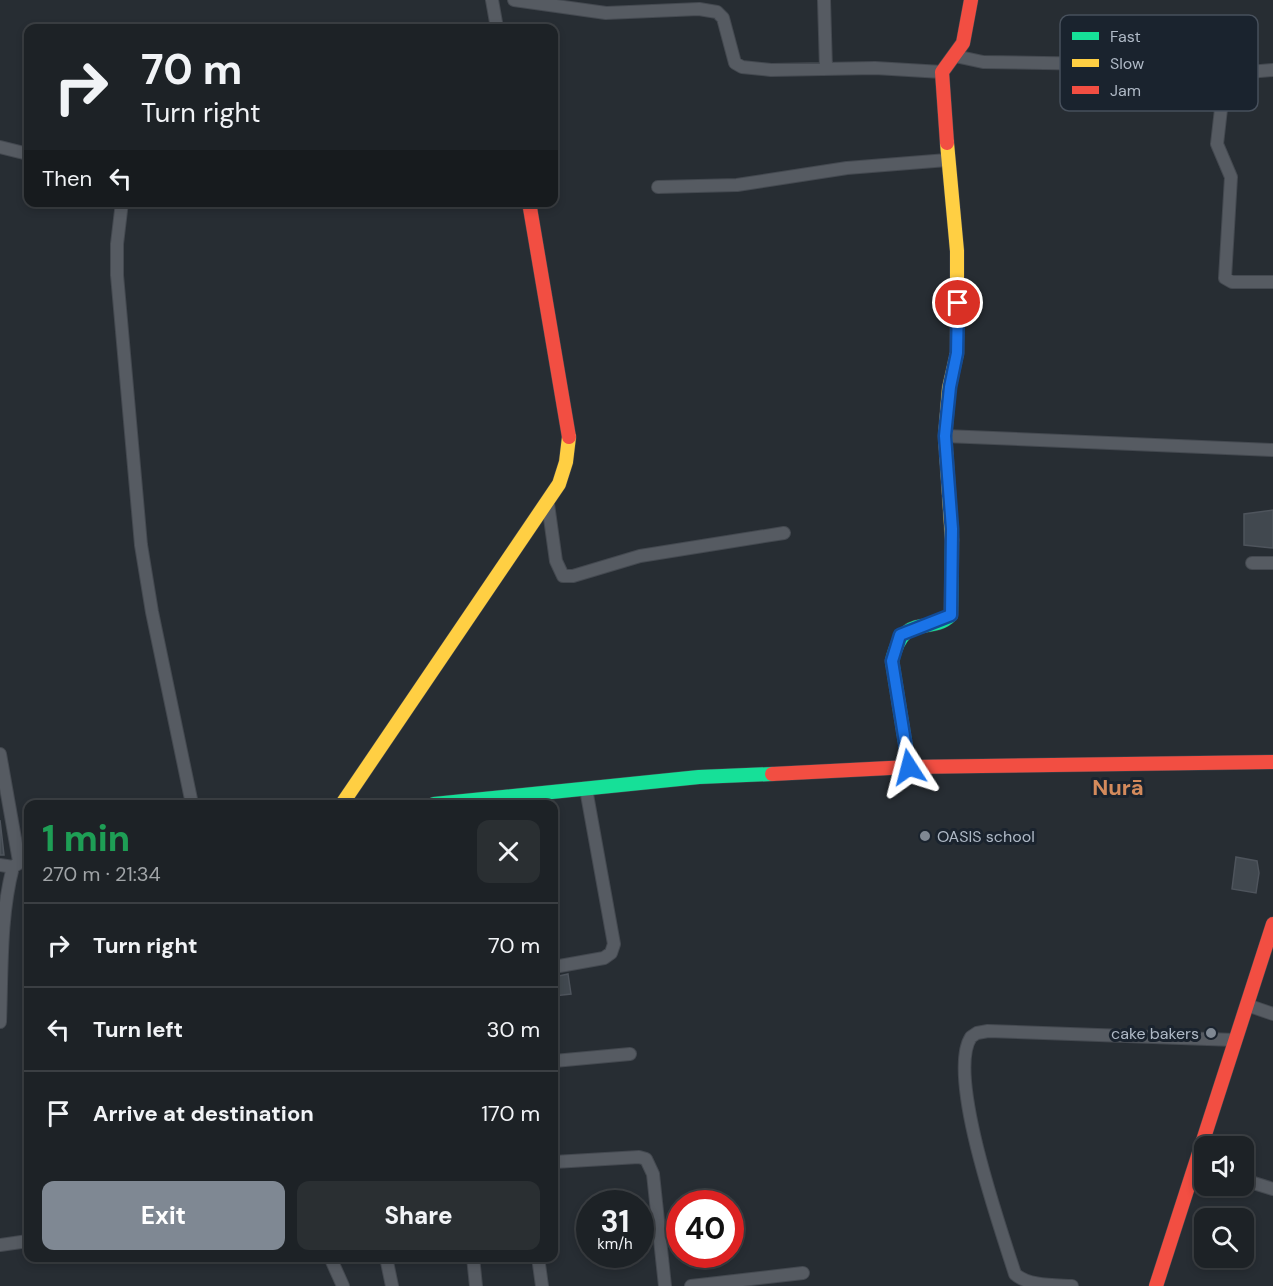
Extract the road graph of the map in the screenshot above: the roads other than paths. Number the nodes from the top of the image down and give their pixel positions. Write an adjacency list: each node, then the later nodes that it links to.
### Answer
1 (492, 0): 5 (street)
2 (514, 0): 8 (street)
3 (824, 0): 8 (street)
4 (971, 0): 6 (street)
5 (496, 24)
6 (955, 56): 7 (street); 11 (street)
7 (1060, 63)
8 (826, 69): 11 (street)
9 (1273, 70): 10 (street)
10 (1258, 71)
11 (942, 72): 15 (street)
12 (1221, 111): 19 (street)
13 (0, 147): 14 (street)
14 (24, 153)
15 (947, 160): 16 (street); 20 (street)
16 (658, 187)
17 (121, 207): 30 (street)
18 (530, 207): 22 (street)
19 (1273, 282)
20 (945, 436): 21 (street); 28 (street)
21 (1273, 450)
22 (548, 504): 23 (street); 31 (street)
23 (784, 533)
24 (1252, 563): 25 (street)
25 (1273, 563)
26 (0, 754): 33 (street)
27 (1273, 762): 28 (street)
28 (909, 767): 29 (street)
29 (586, 789): 32 (street); 35 (street)
30 (191, 800)
31 (345, 800)
32 (492, 800)
33 (15, 862): 38 (street)
34 (1273, 924): 36 (street)
35 (558, 967)
36 (1247, 1005): 37 (street); 39 (street)
37 (1273, 1014)
38 (0, 1022)
39 (1235, 1040): 42 (street); 60 (street)
40 (630, 1054): 41 (street)
41 (558, 1062)
42 (1208, 1136)
43 (558, 1162): 58 (street)
44 (1194, 1182): 61 (street)
45 (1254, 1183): 46 (street)
46 (1273, 1189)
47 (24, 1242): 48 (street)
48 (0, 1245)
49 (332, 1262): 54 (street)
50 (387, 1262): 55 (street)
51 (474, 1262): 56 (street)
52 (539, 1262): 57 (street)
53 (803, 1274): 59 (street)
54 (343, 1286)
55 (392, 1286)
56 (476, 1286)
57 (542, 1286)
58 (665, 1286)
59 (691, 1286)
60 (1072, 1286)
61 (1156, 1286)

